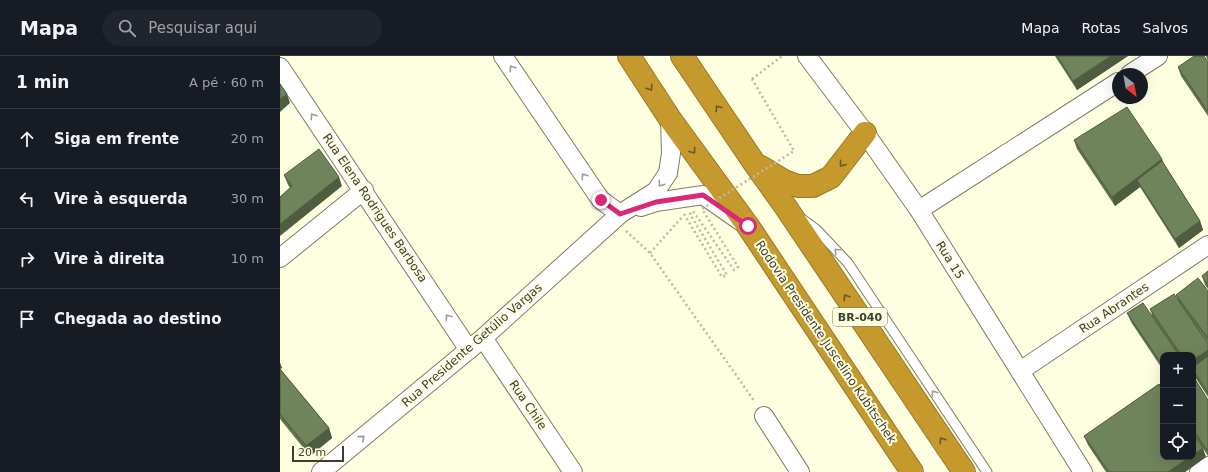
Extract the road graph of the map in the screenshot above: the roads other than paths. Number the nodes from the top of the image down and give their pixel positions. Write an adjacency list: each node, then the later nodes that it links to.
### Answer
1 (503, 56): 15 (street, one-way to 1)
2 (629, 56): 9 (highway, Rodovia Presidente Juscelino Kubitschek / BR-040, one-way to 9)
3 (682, 56): 11 (highway, BR-040, one-way to 3)
4 (1158, 56): 7 (street)
5 (814, 59): 10 (street, Rua 15)
6 (280, 67): 12 (street, Rua Elena Rodrigues Barbosa, one-way to 6)
7 (1139, 68)
8 (1112, 86): 14 (street)
9 (670, 119): 15 (street, Rua Presidente Getúlio Vargas, one-way to 15); 16 (highway, Rodovia Presidente Juscelino Kubitschek / BR-040, one-way to 16)
10 (865, 133): 11 (highway, one-way to 11); 14 (street, Rua 15)
11 (755, 164): 13 (highway, BR-040)
12 (364, 190): 18 (street); 20 (street, Rua Elena Rodrigues Barbosa, one-way to 12)
13 (786, 206): 28 (highway, BR-040, one-way to 13); 29 (lane, one-way to 13)
14 (919, 210): 21 (street, Rua 15)
15 (617, 217): 16 (street, Rua Presidente Getúlio Vargas); 19 (street, Rua Presidente Getúlio Vargas)
16 (748, 226): 27 (highway, Rodovia Presidente Juscelino Kubitschek / BR-040)
17 (1208, 245): 21 (street, Rua Abrantes)
18 (280, 258)
19 (483, 338): 20 (street, Rua Presidente Getúlio Vargas); 25 (street, Rua Chile)
20 (469, 350): 24 (street, Rua Presidente Getúlio Vargas, one-way to 20)
21 (1020, 371): 30 (street, Rua 15)
22 (764, 416): 26 (street)
23 (1208, 466): 31 (street)
24 (321, 472)
25 (573, 472)
26 (800, 472)
27 (912, 472)
28 (964, 472)
29 (987, 472)
30 (1083, 472)
31 (1199, 472)

